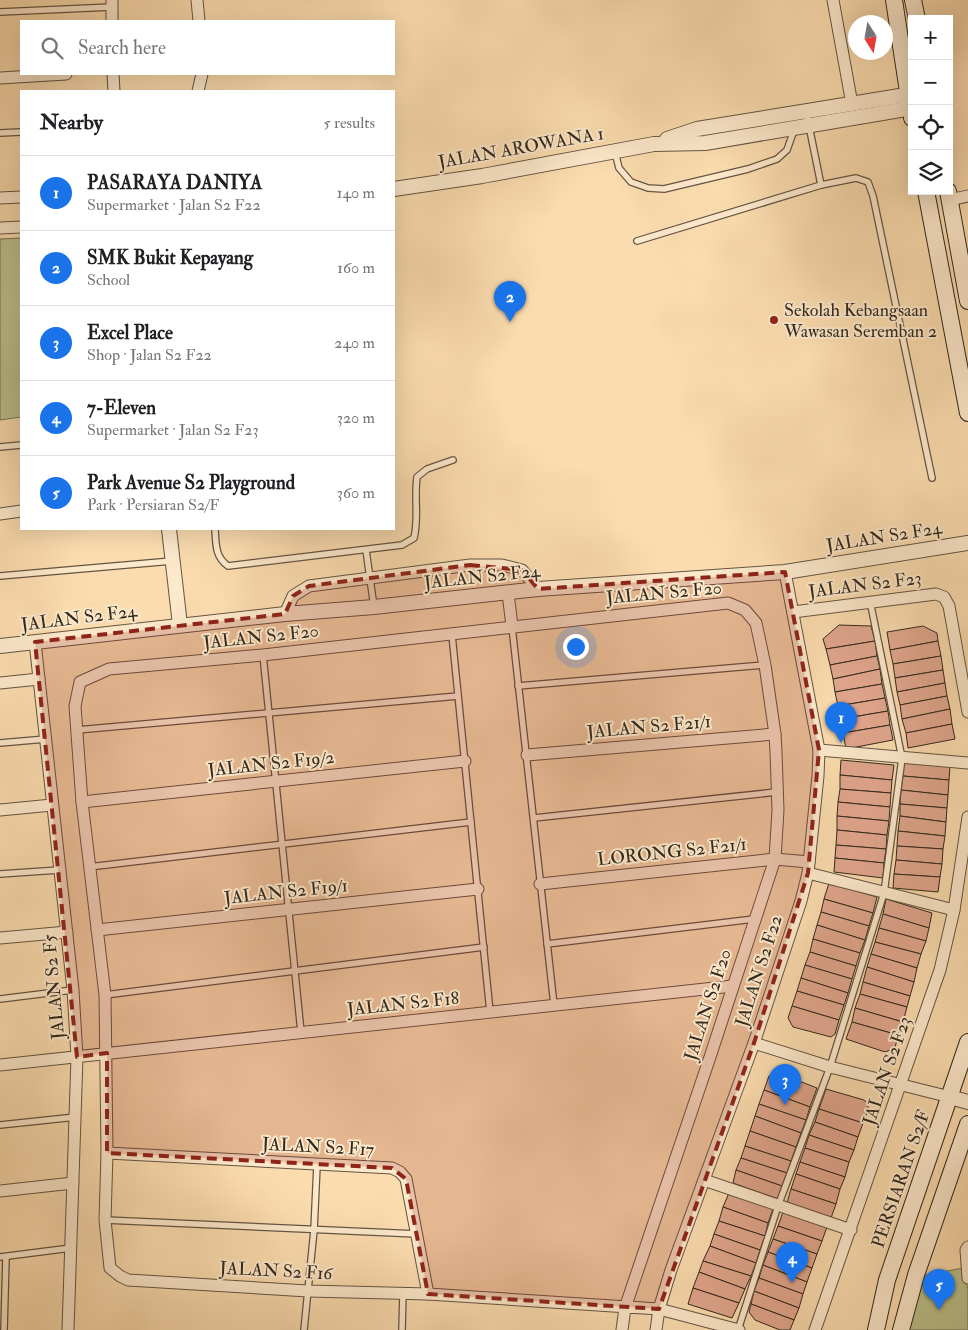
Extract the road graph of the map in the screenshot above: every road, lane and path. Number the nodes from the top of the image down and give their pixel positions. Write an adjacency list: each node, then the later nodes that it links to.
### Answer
1 (198, 0): 9 (street)
2 (833, 0): 17 (street)
3 (894, 0): 14 (main road)
4 (913, 0): 7 (main road)
5 (112, 3): 6 (lane); 8 (street)
6 (0, 12)
7 (916, 15)
8 (112, 20)
9 (199, 20)
10 (50, 75): 13 (street)
11 (113, 75): 15 (street)
12 (202, 75): 16 (street)
13 (0, 78)
14 (908, 86)
15 (114, 90)
16 (198, 90)
17 (852, 104): 18 (street, JALAN AROWANA 1); 20 (street, JALAN AROWANA 1)
18 (908, 104)
19 (908, 105): 21 (street, JALAN AROWANA 1)
20 (806, 111): 21 (lane); 25 (street, JALAN AROWANA 1)
21 (809, 126): 22 (street, JALAN AROWANA 1); 27 (lane)
22 (794, 128): 25 (street, JALAN AROWANA 1); 26 (lane)
23 (20, 132): 24 (lane)
24 (0, 133)
25 (654, 144): 26 (street, JALAN AROWANA 1)
26 (614, 150): 28 (street, JALAN AROWANA 1)
27 (821, 185): 36 (lane); 42 (lane)
28 (395, 189)
29 (927, 195): 38 (main road)
30 (948, 196): 31 (street); 37 (main road)
31 (968, 196)
32 (20, 197): 33 (street)
33 (0, 198)
34 (20, 227): 35 (street)
35 (0, 228)
36 (638, 241)
37 (968, 301)
38 (968, 413)
39 (20, 445): 40 (lane)
40 (0, 448)
41 (453, 460): 48 (lane)
42 (932, 478)
43 (20, 511): 44 (street)
44 (0, 514)
45 (169, 530): 49 (street)
46 (214, 530): 48 (lane)
47 (968, 543): 50 (street, JALAN S2 F24)
48 (366, 550): 52 (lane)
49 (172, 561): 51 (lane); 59 (street)
50 (785, 572): 53 (street, JALAN S2 F24); 57 (street, JALAN S2 F22)
51 (0, 576)
52 (369, 578): 53 (street); 56 (lane); 58 (street)
53 (538, 589): 54 (street, JALAN S2 F24)
54 (508, 593): 56 (street, JALAN S2 F24); 60 (street)
55 (870, 601): 57 (street, JALAN S2 F23); 70 (street, JALAN S2 F23); 78 (lane)
56 (374, 607): 58 (street, JALAN S2 F24)
57 (793, 612): 76 (street, JALAN S2 F22)
58 (285, 614): 59 (street, JALAN S2 F24)
59 (180, 625): 62 (street, JALAN S2 F24)
60 (512, 626): 61 (street, JALAN S2 F20); 65 (street, JALAN S2 F20); 68 (lane)
61 (452, 634): 64 (street, JALAN S2 F20); 69 (lane)
62 (35, 642): 63 (street, JALAN S2 F24); 66 (street, JALAN S2 F5)
63 (0, 646)
64 (263, 655): 71 (lane); 72 (street, JALAN S2 F20)
65 (765, 665): 68 (lane); 73 (street, JALAN S2 F20)
66 (39, 679): 67 (street); 74 (street, JALAN S2 F5)
67 (0, 683)
68 (518, 686): 77 (lane)
69 (458, 696): 71 (lane); 79 (lane)
70 (968, 712)
71 (269, 713): 72 (lane); 81 (lane)
72 (76, 730): 83 (street, JALAN S2 F20)
73 (774, 734): 77 (street, JALAN S2 F21/1); 82 (street, JALAN S2 F20)
74 (46, 739): 75 (lane); 84 (street, JALAN S2 F5)
75 (0, 743)
76 (819, 750): 78 (street); 92 (street, JALAN S2 F22)
77 (527, 755): 87 (lane)
78 (902, 758): 80 (street); 97 (lane)
79 (465, 761): 81 (street, JALAN S2 F19/2); 88 (lane)
80 (968, 763)
81 (276, 781): 83 (street, JALAN S2 F19/2); 89 (lane)
82 (777, 792): 87 (lane); 90 (street, JALAN S2 F20)
83 (82, 802): 91 (street, JALAN S2 F20)
84 (52, 805): 85 (street); 93 (street, JALAN S2 F5)
85 (0, 810)
86 (968, 817): 99 (street, JALAN S2 F23)
87 (534, 818): 95 (lane)
88 (471, 822): 89 (lane); 96 (lane)
89 (282, 844): 91 (lane); 98 (lane)
90 (774, 858): 92 (street, LORONG S2 F21/1); 95 (street, LORONG S2 F21/1); 100 (street, JALAN S2 F20)
91 (89, 867): 101 (street, JALAN S2 F20)
92 (808, 868): 97 (street, LORONG S2 F21/1); 115 (street, JALAN S2 F22)
93 (59, 870): 94 (lane); 102 (street, JALAN S2 F5)
94 (0, 874)
95 (540, 884): 104 (lane)
96 (478, 890): 98 (street, JALAN S2 F19/1); 105 (lane)
97 (884, 893): 99 (street, LORONG S2 F21/1); 119 (lane)
98 (289, 909): 101 (street, JALAN S2 F19/1); 106 (lane)
99 (954, 910): 120 (street, JALAN S2 F23)
100 (754, 919): 104 (lane); 107 (street, JALAN S2 F20)
101 (97, 930): 109 (street, JALAN S2 F16)
102 (67, 932): 103 (street); 108 (street, JALAN S2 F5)
103 (0, 938)
104 (546, 944): 111 (lane)
105 (484, 947): 106 (lane); 112 (lane)
106 (295, 971): 109 (lane); 113 (lane)
107 (733, 986): 111 (street, JALAN S2 F18); 145 (street, JALAN S2 F20)
108 (73, 990): 110 (lane); 117 (street, JALAN S2 F5)
109 (105, 995): 116 (street, JALAN S2 F16)
110 (0, 998)
111 (554, 1005): 112 (street, JALAN S2 F18)
112 (490, 1012): 113 (street, JALAN S2 F18)
113 (301, 1032): 116 (street, JALAN S2 F18)
114 (968, 1042): 121 (main road, PERSIARAN S2/F)
115 (754, 1043): 119 (street); 130 (street, JALAN S2 F22)
116 (106, 1053): 117 (street, JALAN S2 F18); 127 (street, JALAN S2 F16)
117 (77, 1057): 118 (street, JALAN S2 F18); 123 (street, JALAN S2 F5)
118 (0, 1065)
119 (830, 1067): 120 (street); 133 (lane)
120 (901, 1086): 121 (street); 136 (street, JALAN S2 F23)
121 (950, 1098): 122 (street); 155 (main road, PERSIARAN S2/F)
122 (968, 1102)
123 (76, 1117): 125 (lane); 131 (street, JALAN S2 F5)
124 (968, 1124): 128 (main road)
125 (0, 1125)
126 (968, 1146): 128 (main road)
127 (107, 1153): 129 (street, JALAN S2 F17); 134 (street, JALAN S2 F16)
128 (956, 1160): 156 (main road)
129 (317, 1165): 135 (lane); 137 (street, JALAN S2 F17)
130 (704, 1180): 133 (street); 146 (street, JALAN S2 F22)
131 (73, 1183): 132 (street); 139 (street, JALAN S2 F5)
132 (0, 1191)
133 (778, 1206): 136 (street); 153 (lane)
134 (105, 1220): 135 (lane); 142 (street, JALAN S2 F16)
135 (314, 1230): 137 (lane); 142 (lane)
136 (851, 1230): 154 (street, JALAN S2 F23)
137 (417, 1234): 144 (street, JALAN S2 F17)
138 (968, 1247): 141 (street)
139 (71, 1248): 140 (lane); 148 (street, JALAN S2 F5)
140 (3, 1257): 147 (lane)
141 (967, 1274)
142 (308, 1291): 143 (street, JALAN S2 F16); 149 (lane)
143 (403, 1293): 144 (street, JALAN S2 F16); 150 (lane)
144 (428, 1294): 145 (street, JALAN S2 F16)
145 (625, 1308): 146 (street, JALAN S2 F16); 151 (street, JALAN S2 F20)
146 (659, 1309): 152 (street, JALAN S2 F22); 153 (street, JALAN S2 F16)
147 (4, 1330)
148 (68, 1330)
149 (304, 1330)
150 (402, 1330)
151 (622, 1330)
152 (656, 1330)
153 (738, 1330)
154 (815, 1330)
155 (876, 1330)
156 (901, 1330)

